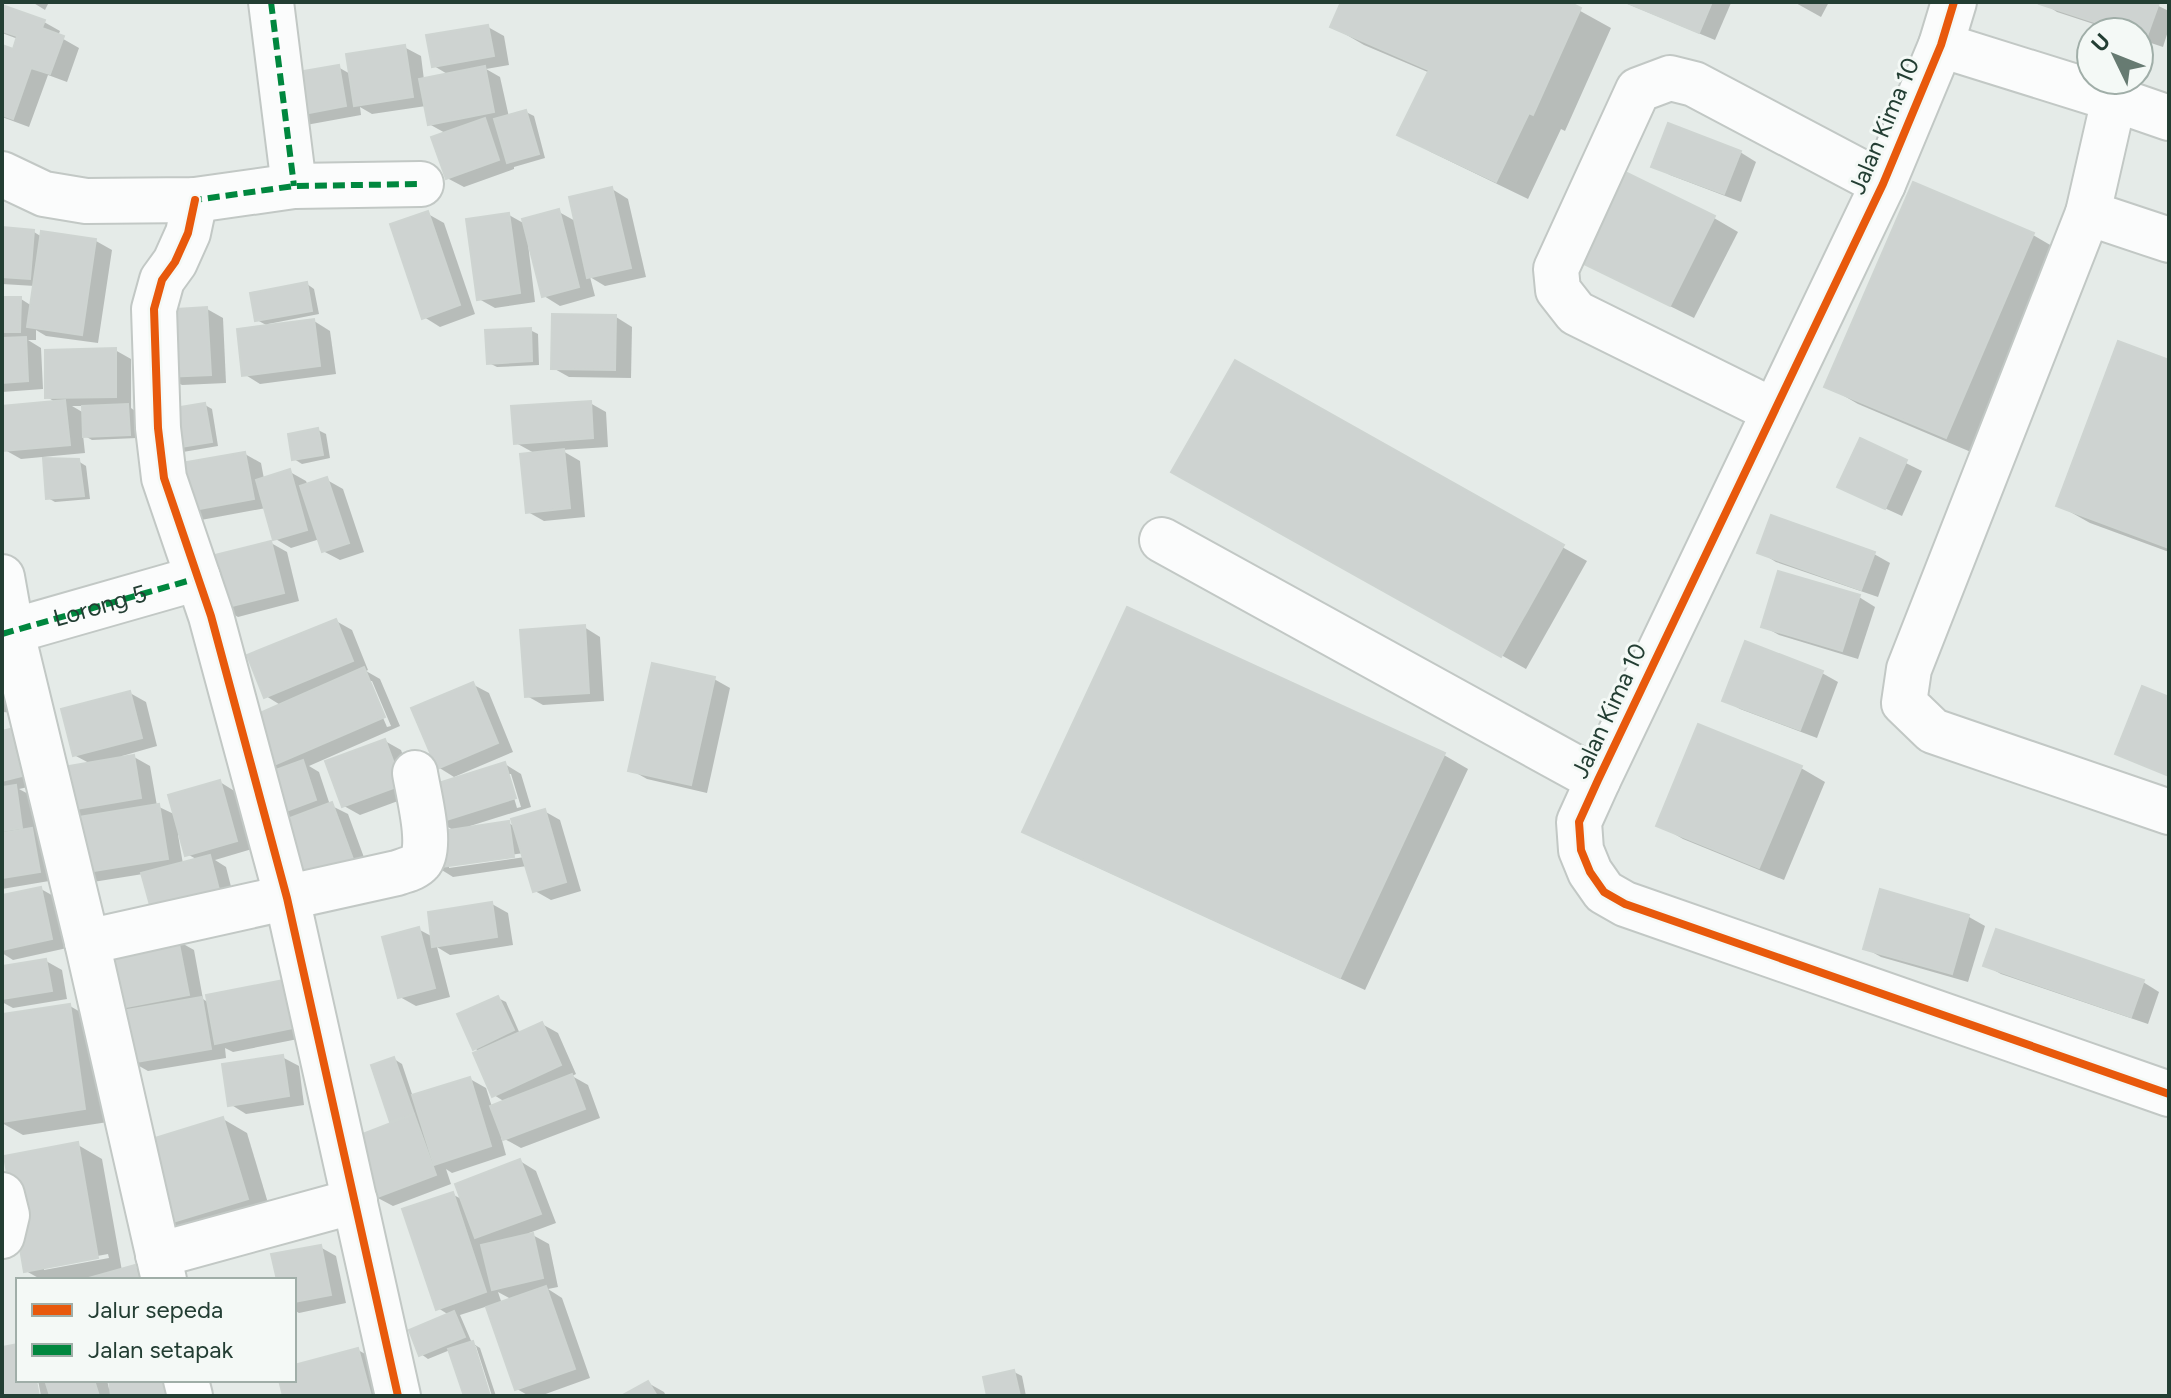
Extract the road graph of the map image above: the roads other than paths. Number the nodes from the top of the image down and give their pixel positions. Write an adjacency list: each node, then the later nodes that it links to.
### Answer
1 (271, 2): 9 (street)
2 (1954, 2): 3 (street, Jalan Kima 10)
3 (1941, 45): 4 (street, Jalan Kima 10); 8 (street, Jalan Kima 10)
4 (2114, 99): 5 (street, Jalan Kima 10); 11 (street)
5 (2169, 118)
6 (2, 174): 10 (street)
7 (421, 184): 9 (street)
8 (1883, 184): 13 (street, Jalan Kima 10); 13 (street)
9 (294, 186): 10 (street)
10 (195, 200): 16 (street)
11 (2088, 213): 12 (street); 20 (street)
12 (2169, 240)
13 (1774, 411): 19 (street, Jalan Kima 10)
14 (1162, 540): 19 (street)
15 (2, 577): 17 (street)
16 (198, 578): 17 (street, Lorong 5); 21 (street)
17 (7, 633): 22 (street)
18 (415, 773): 21 (street)
19 (1598, 780): 23 (street, Jalan Kima 10)
20 (2169, 812)
21 (287, 898): 22 (street); 25 (street)
22 (87, 942): 27 (street)
23 (2169, 1094)
24 (2, 1195): 26 (street)
25 (355, 1201): 27 (street); 28 (street)
26 (2, 1236)
27 (161, 1268)
28 (398, 1396)

